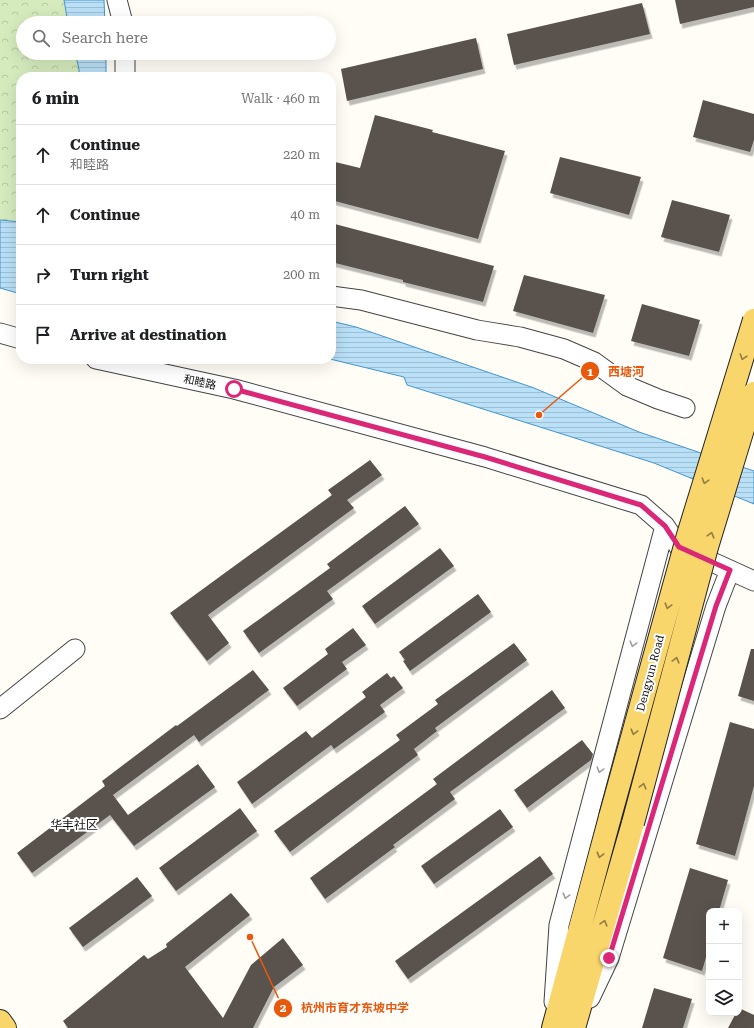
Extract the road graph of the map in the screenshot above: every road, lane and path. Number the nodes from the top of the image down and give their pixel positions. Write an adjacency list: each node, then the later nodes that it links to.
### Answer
1 (125, 60): 2 (street)
2 (125, 72)
3 (336, 297): 9 (street)
4 (754, 320): 17 (main road, Dengyun Road, one-way to 17, bridge)
5 (0, 333): 6 (street)
6 (16, 338)
7 (119, 364): 10 (street, 和睦路)
8 (754, 393): 18 (main road, Dengyun Road, one-way to 8, bridge)
9 (685, 408)
10 (665, 526): 11 (street, 和睦路); 17 (street, one-way to 17)
11 (730, 570): 12 (street); 18 (street)
12 (754, 581)
13 (75, 649): 14 (street)
14 (0, 709)
15 (0, 1021): 16 (main road)
16 (5, 1028)
17 (553, 1028)
18 (575, 1028)

